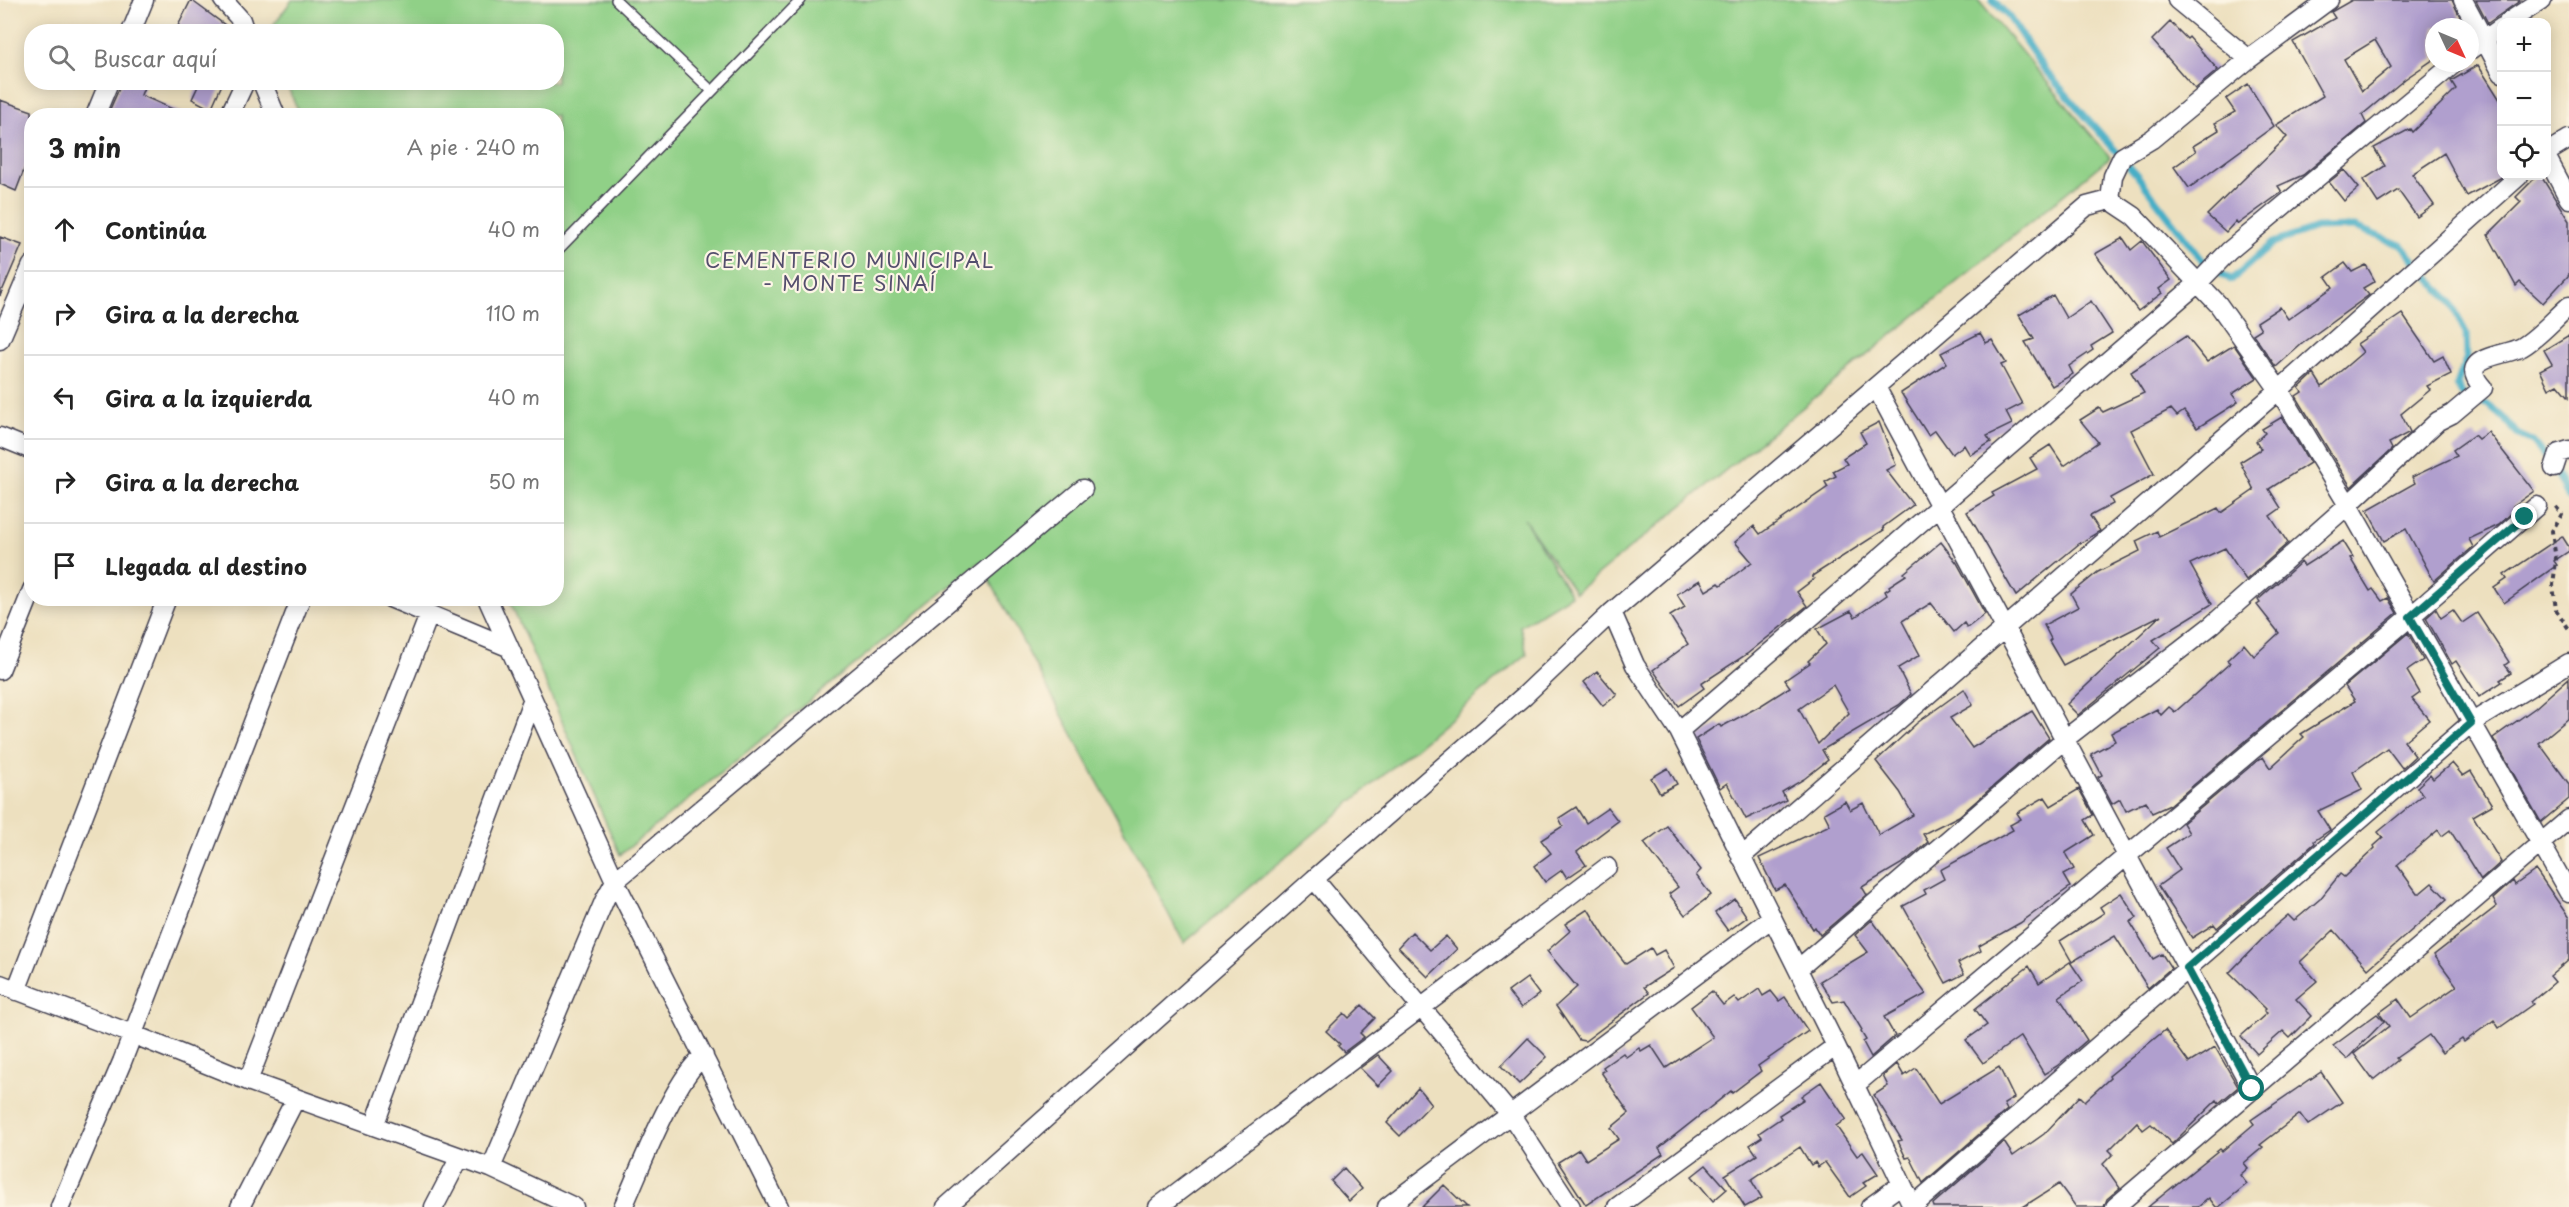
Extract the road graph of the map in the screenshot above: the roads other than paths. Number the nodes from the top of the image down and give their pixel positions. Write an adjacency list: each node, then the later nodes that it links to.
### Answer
1 (144, 0): 12 (street)
2 (223, 0): 13 (street)
3 (240, 0): 14 (street)
4 (616, 0): 24 (lane)
5 (801, 0): 24 (lane)
6 (2177, 0): 18 (street)
7 (2329, 0): 18 (street)
8 (2463, 0): 10 (street)
9 (2542, 0): 11 (street)
10 (2469, 18)
11 (2514, 18)
12 (134, 24)
13 (241, 24)
14 (243, 24)
15 (2497, 31): 16 (street)
16 (2479, 44)
17 (2479, 47): 20 (street)
18 (2249, 59): 33 (street)
19 (2444, 72): 35 (street)
20 (2501, 72)
21 (106, 90): 25 (street)
22 (241, 90): 26 (street)
23 (265, 90): 27 (street)
24 (712, 91): 34 (lane)
25 (98, 108)
26 (233, 108)
27 (273, 108)
28 (2569, 139): 29 (street)
29 (2551, 151)
30 (2551, 162): 32 (street)
31 (2514, 180): 40 (street)
32 (2569, 199)
33 (2110, 200): 35 (street); 39 (street)
34 (564, 244)
35 (2201, 281): 40 (street); 46 (street)
36 (24, 284): 38 (street)
37 (2569, 306): 47 (street)
38 (0, 340)
39 (1876, 387): 46 (street); 54 (street)
40 (2280, 390): 47 (street); 57 (street)
41 (0, 437): 42 (street)
42 (24, 447)
43 (2569, 450): 44 (street)
44 (2553, 468)
45 (1083, 489): 71 (street)
46 (1940, 505): 57 (street); 63 (street)
47 (2348, 505): 56 (street); 64 (street)
48 (2537, 506): 56 (street)
49 (26, 606): 60 (street)
50 (164, 606): 76 (street)
51 (298, 606): 78 (street)
52 (408, 606): 55 (street)
53 (490, 606): 58 (street)
54 (1612, 612): 63 (street); 70 (street)
55 (429, 615): 58 (street); 81 (street)
56 (2410, 617): 62 (street); 67 (street)
57 (2006, 628): 64 (street); 68 (street)
58 (508, 647): 61 (street)
59 (2569, 663): 62 (street)
60 (0, 670)
61 (532, 701): 71 (street); 86 (street)
62 (2471, 723): 66 (street); 74 (street)
63 (1679, 731): 68 (street)
64 (2065, 739): 67 (street); 75 (street)
65 (2569, 819): 66 (street)
66 (2541, 845): 72 (street); 83 (street)
67 (2127, 856): 74 (street); 82 (street)
68 (1742, 857): 73 (street)
69 (1607, 867): 77 (street)
70 (1314, 879): 77 (street); 97 (street)
71 (615, 881): 80 (street); 88 (street)
72 (2569, 893)
73 (1773, 918): 75 (street); 85 (street)
74 (2187, 968): 83 (street); 90 (street)
75 (1798, 969): 79 (street)
76 (8, 988): 78 (street)
77 (1423, 1007): 85 (street); 98 (street)
78 (132, 1034): 81 (street); 91 (street)
79 (1836, 1046): 82 (street); 101 (street)
80 (704, 1056): 95 (street); 96 (street)
81 (248, 1081): 84 (street)
82 (1855, 1085): 89 (street)
83 (2252, 1089): 103 (street)
84 (296, 1098): 86 (street); 92 (street)
85 (1511, 1115): 99 (street); 100 (street)
86 (374, 1126): 87 (street)
87 (460, 1157): 88 (street); 93 (street)
88 (491, 1168): 94 (street)
89 (1902, 1184): 90 (street); 102 (street)
90 (1913, 1206)
91 (60, 1207)
92 (240, 1207)
93 (434, 1207)
94 (574, 1207)
95 (623, 1207)
96 (779, 1207)
97 (945, 1207)
98 (1158, 1207)
99 (1387, 1207)
100 (1571, 1207)
101 (1617, 1207)
102 (1870, 1207)
103 (2115, 1207)

